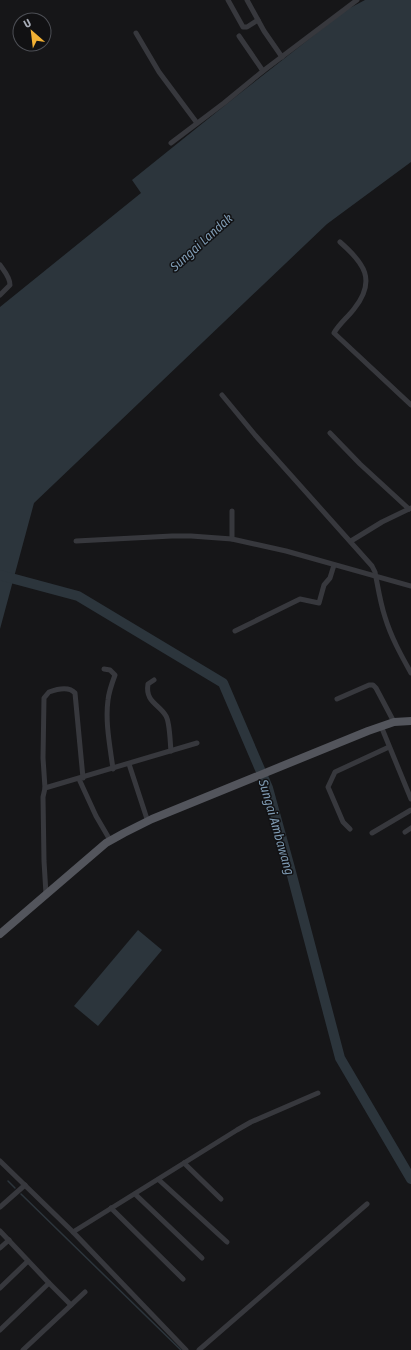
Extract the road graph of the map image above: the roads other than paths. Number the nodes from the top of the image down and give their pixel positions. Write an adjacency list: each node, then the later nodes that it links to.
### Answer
1 (228, 0): 4 (street)
2 (247, 0): 4 (street)
3 (357, 0): 7 (street)
4 (258, 20): 7 (street)
5 (136, 34): 9 (street)
6 (239, 36): 8 (street)
7 (282, 57): 8 (street)
8 (263, 71): 9 (street)
9 (197, 123): 10 (street)
10 (171, 143)
11 (340, 242): 15 (street)
12 (0, 265): 13 (street)
13 (0, 295)
14 (222, 395): 21 (street)
15 (411, 405)
16 (330, 433): 17 (street)
17 (410, 508): 21 (street)
18 (232, 511): 19 (street)
19 (232, 539): 20 (street); 22 (street)
20 (76, 541)
21 (351, 541): 23 (street)
22 (334, 565): 23 (street); 25 (street)
23 (376, 576): 24 (street); 27 (street)
24 (411, 586)
25 (235, 631)
26 (104, 669): 37 (street)
27 (411, 673)
28 (154, 680): 35 (street)
29 (337, 699): 31 (street)
30 (411, 721): 31 (main road)
31 (394, 722): 32 (main road)
32 (381, 726): 34 (street); 42 (main road)
33 (197, 743): 35 (street)
34 (389, 747): 40 (street); 44 (street)
35 (171, 751): 36 (street)
36 (129, 764): 37 (street); 42 (street)
37 (113, 768): 38 (street)
38 (81, 778): 39 (street); 39 (street); 47 (street)
39 (45, 788): 48 (street)
40 (411, 798)
41 (411, 810): 46 (street)
42 (148, 822): 47 (main road)
43 (411, 828): 45 (street)
44 (350, 829)
45 (405, 832)
46 (372, 833)
47 (110, 840): 48 (main road)
48 (46, 894): 49 (main road)
49 (0, 934)
50 (318, 1093): 52 (street)
51 (0, 1161): 54 (street)
52 (184, 1164): 53 (street); 56 (street)
53 (158, 1180): 55 (street); 63 (street)
54 (25, 1185): 58 (street); 61 (street)
55 (135, 1194): 59 (street); 65 (street)
56 (221, 1199)
57 (367, 1204): 75 (street)
58 (0, 1207)
59 (111, 1208): 61 (street); 67 (street)
60 (0, 1231): 62 (street)
61 (73, 1232): 74 (street)
62 (9, 1240): 64 (street); 66 (street)
63 (227, 1242)
64 (0, 1248)
65 (202, 1258)
66 (28, 1261): 68 (street); 69 (street)
67 (183, 1279)
68 (49, 1283): 71 (street); 72 (street)
69 (0, 1288)
70 (85, 1292): 71 (street)
71 (71, 1305): 73 (street)
72 (0, 1330)
73 (23, 1350)
74 (186, 1350)
75 (199, 1350)

